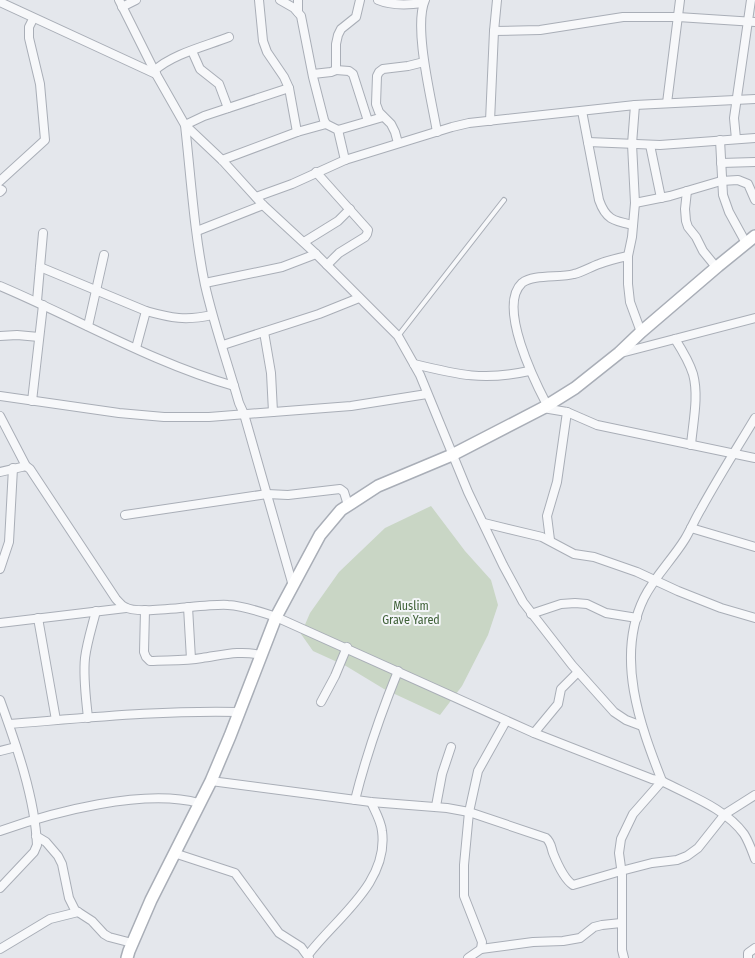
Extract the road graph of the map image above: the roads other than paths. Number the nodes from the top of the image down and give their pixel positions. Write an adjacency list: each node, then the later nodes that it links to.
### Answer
1 (136, 0): 13 (street)
2 (259, 0): 25 (street)
3 (280, 0): 14 (street)
4 (298, 0): 14 (street)
5 (360, 0): 22 (street)
6 (378, 0): 12 (street)
7 (497, 0): 18 (street)
8 (680, 0): 15 (street)
9 (751, 0): 17 (street)
10 (424, 1): 12 (street); 21 (street)
11 (0, 2): 16 (street)
12 (406, 2)
13 (121, 3): 23 (street)
14 (298, 12): 24 (street)
15 (678, 17): 17 (street); 18 (street); 28 (street)
16 (33, 19): 23 (street); 52 (street)
17 (751, 22): 27 (street)
18 (494, 31): 34 (street)
19 (229, 37): 20 (street)
20 (192, 51): 23 (street); 30 (street)
21 (424, 62): 32 (street); 39 (street)
22 (336, 70): 24 (street); 33 (street)
23 (155, 72): 36 (street)
24 (313, 74): 35 (street)
25 (289, 88): 30 (street); 38 (street)
26 (755, 99): 27 (street)
27 (737, 100): 28 (street); 41 (street)
28 (667, 103): 29 (street)
29 (635, 105): 31 (street); 45 (street)
30 (228, 108): 36 (street)
31 (582, 111): 34 (street); 43 (street)
32 (383, 117): 33 (street); 44 (street)
33 (368, 121): 37 (street)
34 (490, 121): 39 (street)
35 (326, 124): 37 (street); 38 (street)
36 (185, 125): 47 (street); 63 (street)
37 (338, 130): 48 (street)
38 (297, 132): 47 (street)
39 (438, 132): 44 (street)
40 (755, 138): 41 (street)
41 (736, 139): 42 (street)
42 (720, 140): 46 (street); 50 (street)
43 (588, 142): 45 (street); 62 (street)
44 (398, 144): 48 (street)
45 (632, 144): 46 (street); 59 (street)
46 (650, 145): 56 (street)
47 (222, 160): 55 (street)
48 (345, 160): 51 (street)
49 (755, 162): 50 (street)
50 (721, 163): 53 (street)
51 (316, 172): 55 (street); 61 (street)
52 (0, 181)
53 (721, 181): 54 (street); 58 (street); 65 (street)
54 (687, 191): 56 (street); 72 (street)
55 (256, 197): 60 (street)
56 (661, 198): 59 (street)
57 (504, 200): 85 (lane)
58 (755, 200)
59 (635, 203): 62 (street)
60 (263, 205): 63 (street); 66 (street)
61 (350, 209): 66 (street); 70 (street)
62 (633, 225): 69 (street)
63 (197, 231): 73 (street)
64 (43, 233): 71 (street)
65 (751, 240): 72 (main road)
66 (304, 242): 67 (street)
67 (316, 254): 70 (street); 73 (street)
68 (104, 255): 75 (street)
69 (628, 256): 83 (street); 92 (street)
70 (327, 265): 76 (street)
71 (40, 267): 75 (street); 77 (street)
72 (716, 267): 83 (main road)
73 (205, 283): 79 (street)
74 (0, 286): 77 (street)
75 (97, 291): 78 (street); 81 (street)
76 (359, 298): 82 (street); 85 (street)
77 (40, 303): 81 (street); 86 (street)
78 (146, 311): 79 (street); 89 (street)
79 (212, 315): 88 (street)
80 (755, 318): 87 (street)
81 (88, 326): 89 (street)
82 (264, 332): 88 (street); 98 (street)
83 (641, 332): 90 (main road)
84 (0, 336): 86 (street)
85 (398, 336): 91 (street)
86 (39, 337): 96 (street)
87 (675, 338): 90 (street); 103 (street)
88 (222, 345): 93 (street)
89 (136, 348): 93 (street)
90 (619, 353): 97 (main road)
91 (414, 364): 92 (street); 94 (street)
92 (530, 371): 97 (street)
93 (234, 386): 100 (street)
94 (428, 394): 98 (street); 105 (street)
95 (0, 396): 96 (street)
96 (32, 401): 100 (street)
97 (545, 407): 99 (street); 105 (main road)
98 (273, 412): 100 (street)
99 (567, 412): 103 (street); 115 (street)
100 (244, 414): 110 (street)
101 (0, 416): 107 (street)
102 (755, 418): 104 (street)
103 (691, 445): 104 (street)
104 (733, 454): 106 (street); 114 (street)
105 (452, 455): 111 (main road); 113 (street)
106 (755, 458)
107 (26, 466): 108 (street); 121 (street)
108 (13, 468): 109 (street); 117 (street)
109 (0, 472)
110 (267, 494): 111 (street); 112 (street); 119 (street)
111 (348, 505): 119 (main road)
112 (125, 515)
113 (484, 522): 115 (street); 124 (street)
114 (691, 528): 116 (street); 118 (street)
115 (550, 540): 118 (street)
116 (755, 548)
117 (0, 569)
118 (654, 580): 127 (street); 128 (street)
119 (292, 586): 125 (main road)
120 (188, 607): 122 (street); 125 (street); 132 (street)
121 (126, 608): 122 (street); 123 (street)
122 (145, 610): 132 (street)
123 (96, 611): 126 (street); 138 (street)
124 (531, 614): 127 (street); 134 (street)
125 (276, 617): 130 (street); 131 (main road)
126 (38, 618): 129 (street); 139 (street)
127 (637, 618): 142 (street)
128 (755, 618)
129 (0, 623)
130 (347, 647): 133 (street); 136 (street)
131 (261, 655): 132 (street); 137 (main road)
132 (191, 659)
133 (398, 671): 140 (street); 150 (street)
134 (578, 672): 142 (street); 143 (street)
135 (0, 700): 141 (street)
136 (321, 702)
137 (240, 712): 138 (street); 147 (main road)
138 (88, 718): 139 (street)
139 (56, 720): 141 (street)
140 (506, 721): 143 (street); 154 (street)
141 (9, 724): 144 (street)
142 (642, 726): 148 (street)
143 (534, 733): 148 (street)
144 (16, 747): 146 (street); 156 (street)
145 (451, 747): 153 (street)
146 (0, 751)
147 (211, 781): 150 (street); 152 (main road)
148 (662, 781): 155 (street); 161 (street)
149 (755, 795): 155 (street)
150 (355, 800): 151 (street)
151 (371, 802): 153 (street); 169 (street)
152 (199, 803): 156 (street); 159 (main road)
153 (436, 806): 154 (street)
154 (469, 812): 161 (street); 168 (street)
155 (725, 814): 160 (street); 161 (street)
156 (34, 819): 157 (street); 158 (street)
157 (0, 831)
158 (36, 836): 162 (street); 163 (street)
159 (174, 853): 165 (main road); 169 (street)
160 (755, 859)
161 (621, 871): 164 (street)
162 (0, 888)
163 (78, 912): 165 (street); 167 (street)
164 (622, 923): 168 (street); 172 (street)
165 (132, 943): 170 (main road)
166 (755, 948): 173 (street)
167 (0, 949)
168 (481, 949): 171 (street)
169 (309, 957)
170 (127, 958)
171 (468, 958)
172 (624, 958)
173 (748, 958)

